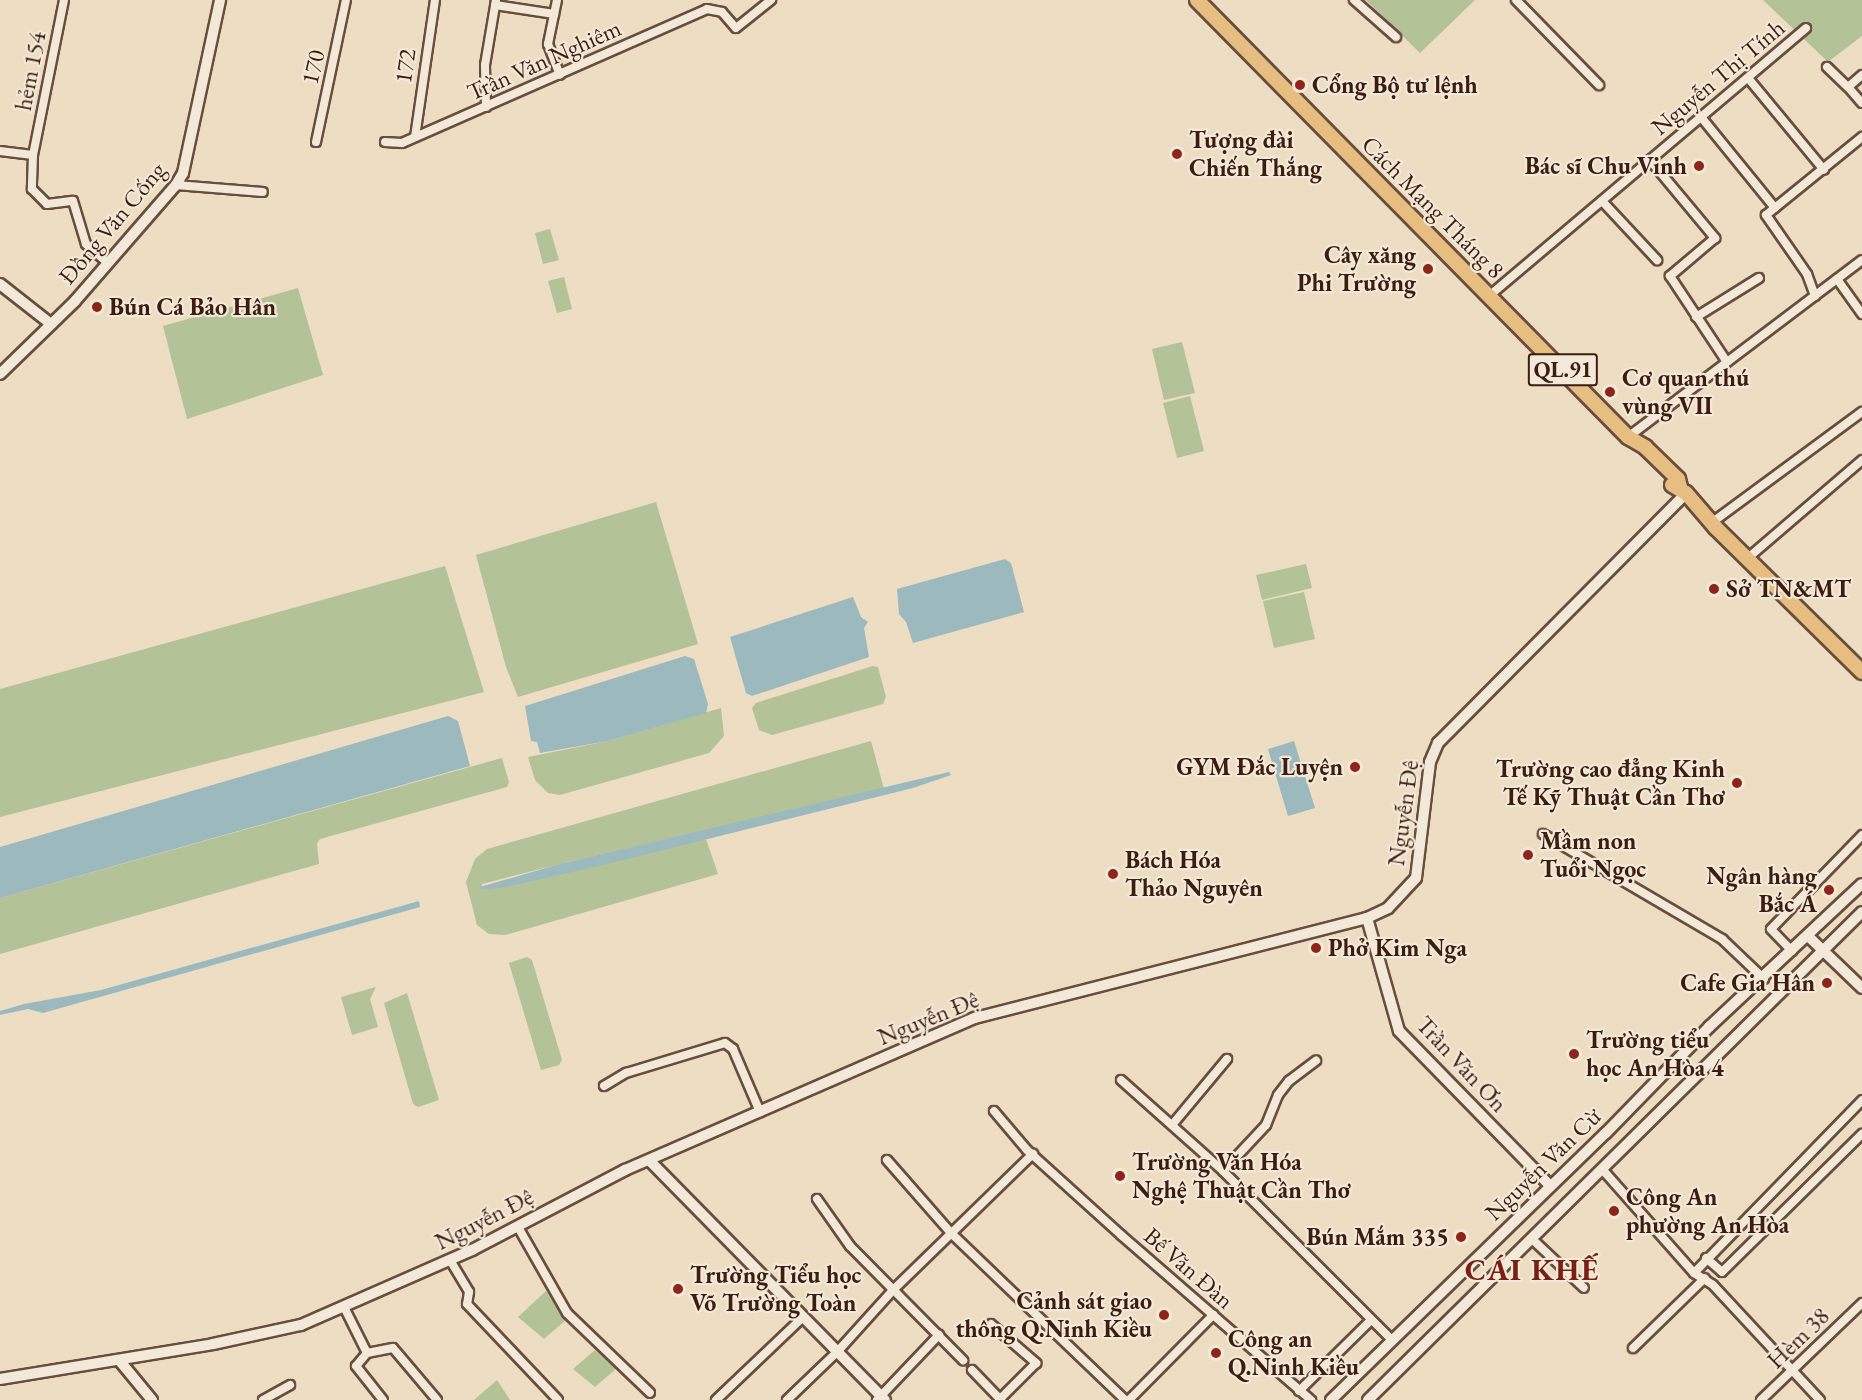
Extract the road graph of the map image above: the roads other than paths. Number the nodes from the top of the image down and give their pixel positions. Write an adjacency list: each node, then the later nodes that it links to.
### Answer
1 (64, 0): 28 (street, hẻm 154)
2 (220, 0): 31 (street, Đồng Văn Cống)
3 (346, 0): 25 (street, 170)
4 (435, 0): 23 (street, 172)
5 (557, 0): 11 (street)
6 (771, 0): 15 (street, Trần Văn Nghiêm)
7 (1197, 0): 41 (highway, Cách Mạng Tháng 8 / QL.91)
8 (1354, 0): 13 (street)
9 (1516, 0): 18 (street)
10 (496, 3): 11 (street); 21 (street)
11 (554, 14): 15 (street)
12 (1806, 28): 17 (street, Nguyễn Thị Tính)
13 (1396, 37)
14 (1827, 67): 19 (street)
15 (560, 75): 21 (street, Trần Văn Nghiêm)
16 (1862, 75): 19 (street)
17 (1748, 78): 22 (street, Nguyễn Thị Tính); 30 (street)
18 (1599, 85)
19 (1848, 87): 20 (street)
20 (1862, 103)
21 (486, 107): 23 (street, Trần Văn Nghiêm)
22 (1701, 117): 29 (street, Nguyễn Thị Tính); 34 (street)
23 (415, 137): 26 (street, Trần Văn Nghiêm)
24 (1862, 137): 30 (street)
25 (316, 142)
26 (385, 142)
27 (0, 151): 28 (street)
28 (33, 155): 37 (street, hẻm 154)
29 (1650, 160): 33 (street, Nguyễn Thị Tính); 44 (street)
30 (1824, 170): 34 (street)
31 (176, 185): 32 (street); 37 (street, Đồng Văn Cống)
32 (263, 192)
33 (1602, 201): 35 (street); 41 (street, Nguyễn Thị Tính)
34 (1775, 208): 42 (street)
35 (1657, 260)
36 (1862, 260): 39 (street)
37 (108, 263): 45 (street, Đồng Văn Cống)
38 (1759, 278): 44 (street)
39 (1837, 279): 42 (street); 43 (street)
40 (0, 284): 45 (street)
41 (1489, 296): 49 (highway, Cách Mạng Tháng 8 / QL.91)
42 (1815, 296): 46 (street)
43 (1862, 314)
44 (1696, 317): 46 (street)
45 (51, 324): 47 (street, Đồng Văn Cống)
46 (1727, 362): 49 (street)
47 (0, 374)
48 (1862, 412): 52 (street)
49 (1632, 441): 51 (highway, Cách Mạng Tháng 8 / QL.91)
50 (1862, 460): 53 (street)
51 (1683, 490): 52 (highway, Cách Mạng Tháng 8 / QL.91); 59 (street, Nguyễn Đệ)
52 (1715, 523): 53 (highway, Cách Mạng Tháng 8 / QL.91)
53 (1745, 553): 54 (highway, Cách Mạng Tháng 8 / QL.91)
54 (1862, 672)
55 (1544, 834): 63 (street)
56 (1862, 835): 62 (street)
57 (1862, 884): 60 (street, Nguyễn Văn Cừ)
58 (1862, 912): 61 (street, Nguyễn Văn Cừ)
59 (1367, 918): 70 (street, Nguyễn Đệ); 79 (street, Trần Văn Ơn)
60 (1808, 936): 61 (street); 62 (street, Nguyễn Văn Cừ)
61 (1823, 950): 64 (street); 77 (street, Nguyễn Văn Cừ)
62 (1792, 951): 63 (street, Nguyễn Văn Cừ)
63 (1764, 979): 79 (street, Nguyễn Văn Cừ)
64 (1862, 988)
65 (1227, 1059): 72 (street)
66 (1316, 1061): 78 (street)
67 (1121, 1080): 72 (street)
68 (604, 1086): 70 (street)
69 (1862, 1100): 84 (street)
70 (760, 1112): 76 (street, Nguyễn Đệ)
71 (994, 1112): 74 (street, Bế Văn Đàn)
72 (1172, 1125): 78 (street)
73 (1862, 1134): 84 (street)
74 (1033, 1154): 82 (street); 92 (street, Bế Văn Đàn)
75 (887, 1160): 82 (street)
76 (650, 1161): 81 (street, Nguyễn Đệ); 93 (street)
77 (1602, 1169): 83 (street, Nguyễn Văn Cừ); 86 (street)
78 (1223, 1171): 94 (street)
79 (1550, 1186): 97 (street, Nguyễn Văn Cừ)
80 (817, 1199): 89 (street)
81 (518, 1227): 85 (street, Nguyễn Đệ); 108 (street)
82 (951, 1233): 89 (street); 118 (street)
83 (1532, 1239): 88 (street); 121 (street, Nguyễn Văn Cừ)
84 (1706, 1258): 86 (street)
85 (450, 1260): 91 (street, Nguyễn Đệ); 114 (street)
86 (1694, 1273): 87 (street)
87 (1705, 1278): 98 (street); 103 (street)
88 (1584, 1288)
89 (894, 1289): 96 (street); 99 (street)
90 (1862, 1304): 103 (street, Hèm 38)
91 (344, 1307): 100 (street); 101 (street, Nguyễn Đệ)
92 (1213, 1315): 107 (street, Bế Văn Đàn); 118 (street)
93 (802, 1318): 99 (street); 115 (street)
94 (1371, 1320): 97 (street); 107 (street)
95 (991, 1324): 117 (street)
96 (939, 1335): 102 (street); 109 (street)
97 (1390, 1339): 120 (street, Nguyễn Văn Cừ)
98 (1633, 1348)
99 (838, 1351): 109 (street); 116 (street)
100 (367, 1353): 112 (street); 113 (street)
101 (119, 1360): 105 (street, Nguyễn Đệ); 110 (street)
102 (963, 1360)
103 (1793, 1369): 122 (street, Hèm 38); 123 (street)
104 (972, 1370): 117 (street)
105 (0, 1379)
106 (290, 1385): 111 (street)
107 (1299, 1391): 119 (street, Bế Văn Đàn)
108 (650, 1393)
109 (882, 1399)
110 (152, 1400)
111 (263, 1400)
112 (383, 1400)
113 (437, 1400)
114 (558, 1400)
115 (716, 1400)
116 (787, 1400)
117 (1000, 1400)
118 (1127, 1400)
119 (1311, 1400)
120 (1331, 1400)
121 (1368, 1400)
122 (1761, 1400)
123 (1820, 1400)

